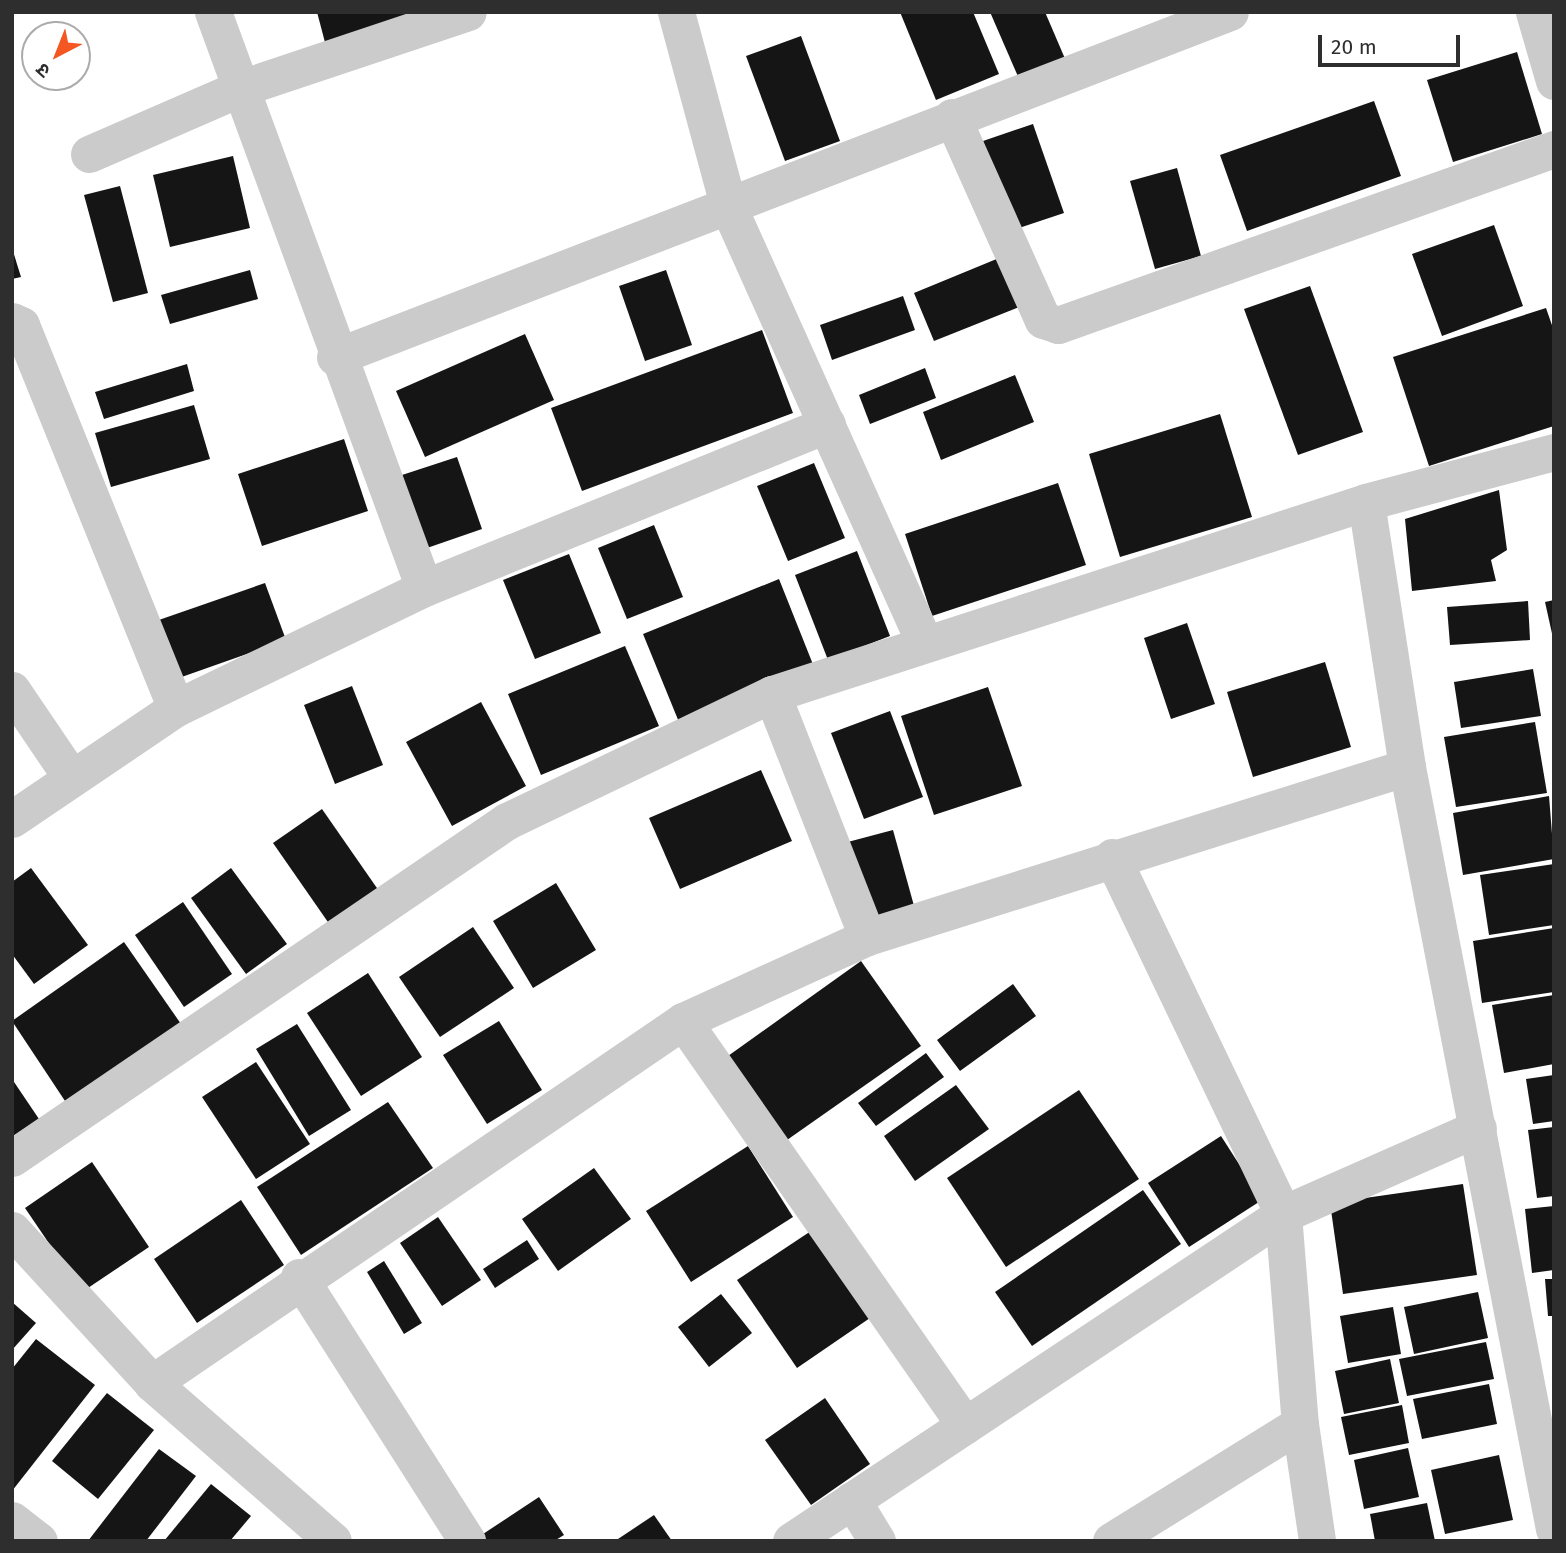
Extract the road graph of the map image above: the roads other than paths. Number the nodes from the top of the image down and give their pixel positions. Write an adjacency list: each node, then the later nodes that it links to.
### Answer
1 (213, 12): 7 (street)
2 (676, 12): 11 (street)
3 (1230, 12): 8 (street)
4 (1534, 12): 6 (street)
5 (448, 15): 7 (street)
6 (1554, 80)
7 (241, 88): 10 (street); 13 (street)
8 (952, 117): 9 (street); 11 (street)
9 (1554, 149)
10 (89, 155)
11 (729, 208): 13 (street); 14 (street)
12 (12, 321): 21 (street)
13 (335, 357): 17 (street)
14 (827, 424): 17 (street); 18 (street)
15 (1554, 452): 16 (street)
16 (1366, 502): 18 (street); 22 (street)
17 (424, 588): 21 (street)
18 (925, 644): 20 (street)
19 (12, 690): 23 (street)
20 (772, 694): 26 (street); 29 (street)
21 (176, 708): 23 (street)
22 (1407, 767): 25 (street); 28 (street)
23 (71, 777): 24 (street)
24 (12, 819)
25 (1112, 857): 26 (street); 30 (street)
26 (867, 937): 27 (street)
27 (683, 1021): 32 (street); 35 (street)
28 (1478, 1128): 30 (street); 37 (street)
29 (12, 1158)
30 (1283, 1214): 34 (street); 35 (street)
31 (18, 1249): 33 (street)
32 (299, 1277): 33 (street); 39 (street)
33 (152, 1383): 38 (street)
34 (1300, 1424): 42 (street); 43 (street)
35 (965, 1425): 36 (street)
36 (852, 1500): 40 (street); 41 (street)
37 (1554, 1529)
38 (333, 1541)
39 (467, 1541)
40 (791, 1541)
41 (877, 1541)
42 (1111, 1541)
43 (1317, 1541)

